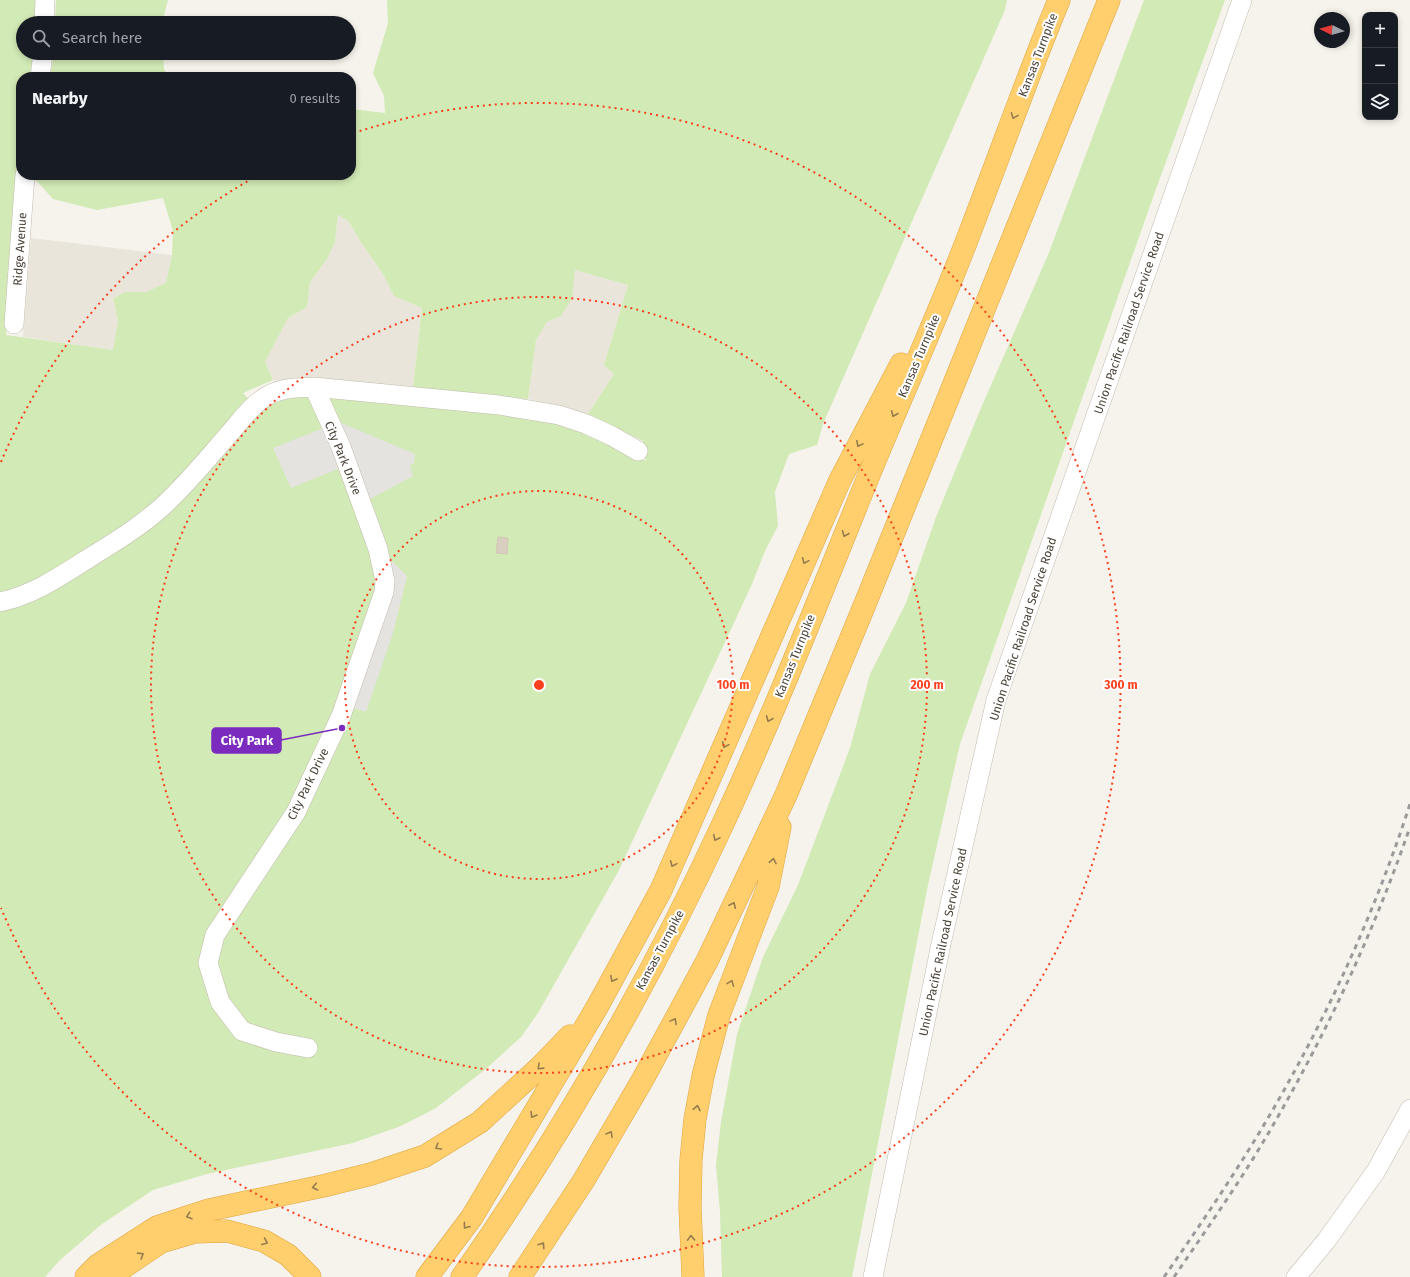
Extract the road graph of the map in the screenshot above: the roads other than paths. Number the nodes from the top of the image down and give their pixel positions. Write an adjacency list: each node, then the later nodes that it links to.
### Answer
1 (45, 0): 5 (street)
2 (1059, 0): 9 (highway, Kansas Turnpike, one-way to 9)
3 (1109, 0): 14 (highway)
4 (1242, 0): 25 (street, Union Pacific Railroad Service Road)
5 (44, 16)
6 (42, 60): 7 (street)
7 (41, 72)
8 (25, 180): 10 (street, Ridge Avenue)
9 (969, 236): 15 (highway, one-way to 15); 22 (highway, Kansas Turnpike, one-way to 22)
10 (14, 324)
11 (314, 387): 12 (street); 13 (street); 16 (street, City Park Drive)
12 (638, 452)
13 (0, 602)
14 (786, 795): 23 (highway, one-way to 14); 24 (highway, one-way to 14)
15 (596, 1009): 18 (highway, one-way to 18); 21 (highway, one-way to 21)
16 (308, 1048)
17 (1410, 1109): 26 (street)
18 (86, 1277)
19 (109, 1277): 20 (highway, one-way to 20)
20 (310, 1277)
21 (426, 1277)
22 (462, 1277)
23 (520, 1277)
24 (693, 1277)
25 (873, 1277)
26 (1296, 1277)

